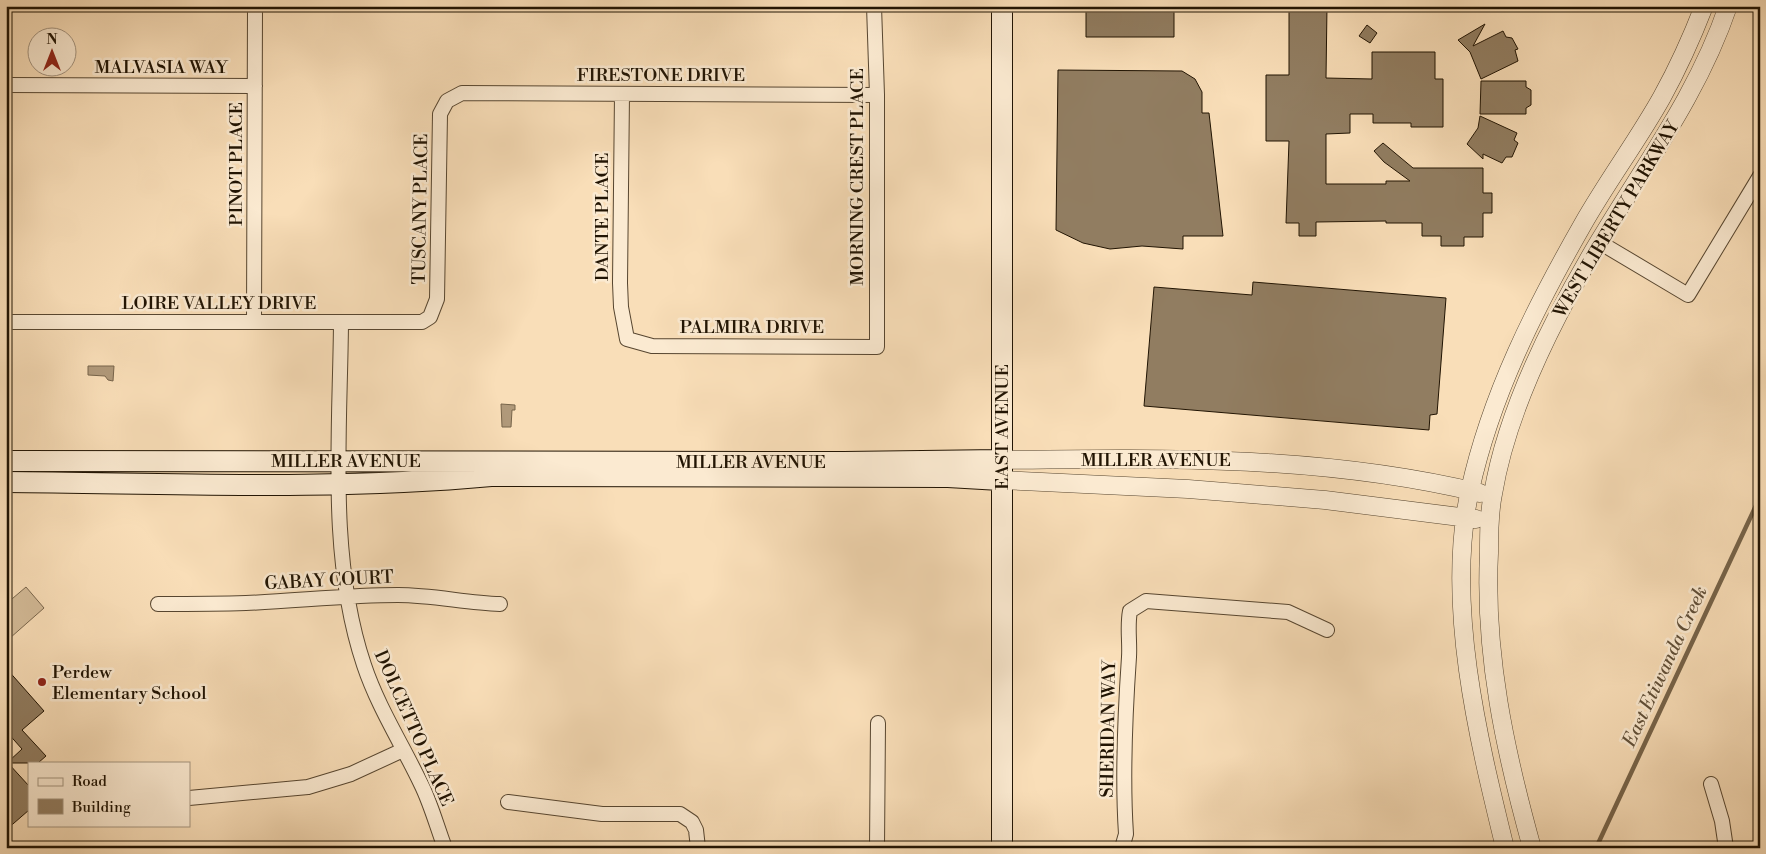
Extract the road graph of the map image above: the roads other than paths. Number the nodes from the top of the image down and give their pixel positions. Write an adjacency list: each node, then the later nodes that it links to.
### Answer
1 (255, 6): 7 (street, PINOT PLACE)
2 (874, 6): 9 (street, MORNING CREST PLACE)
3 (1002, 6): 21 (main road, EAST AVENUE)
4 (1704, 6): 24 (street, WEST LIBERTY PARKWAY)
5 (1728, 6): 12 (street, WEST LIBERTY PARKWAY)
6 (6, 85): 7 (street, MALVASIA WAY)
7 (255, 86): 15 (street, PINOT PLACE)
8 (622, 94): 9 (street, FIRESTONE DRIVE); 10 (street, FIRESTONE DRIVE); 17 (street, DANTE PLACE)
9 (877, 95): 18 (street, MORNING CREST PLACE)
10 (447, 100): 13 (street, TUSCANY PLACE)
11 (1760, 176): 12 (street)
12 (1599, 242): 25 (street, WEST LIBERTY PARKWAY)
13 (430, 318): 16 (street, LOIRE VALLEY DRIVE)
14 (6, 322): 15 (street, LOIRE VALLEY DRIVE)
15 (254, 322): 16 (street, LOIRE VALLEY DRIVE)
16 (342, 323): 20 (street, DOLCETTO PLACE)
17 (628, 339): 18 (street, PALMIRA DRIVE)
18 (877, 347)
19 (6, 461): 20 (main road, MILLER AVENUE)
20 (340, 461): 21 (main road, MILLER AVENUE); 23 (street, DOLCETTO PLACE)
21 (1000, 470): 23 (main road, MILLER AVENUE); 24 (street, MILLER AVENUE); 26 (street, MILLER AVENUE); 42 (main road, EAST AVENUE)
22 (6, 482): 23 (main road, MILLER AVENUE)
23 (340, 484): 28 (street, DOLCETTO PLACE)
24 (1470, 490): 25 (street, MILLER AVENUE); 26 (street, WEST LIBERTY PARKWAY)
25 (1492, 496): 27 (street, WEST LIBERTY PARKWAY)
26 (1466, 518): 27 (street, MILLER AVENUE); 32 (street, WEST LIBERTY PARKWAY)
27 (1490, 521): 35 (street, WEST LIBERTY PARKWAY)
28 (346, 596): 29 (street, GABAY COURT); 30 (street, GABAY COURT); 34 (street, DOLCETTO PLACE)
29 (158, 604)
30 (500, 604)
31 (1327, 630): 43 (street, SHERIDAN WAY)
32 (1474, 706): 35 (street); 44 (street, WEST LIBERTY PARKWAY)
33 (878, 723): 41 (street)
34 (403, 750): 37 (street); 39 (street, DOLCETTO PLACE)
35 (1514, 781): 45 (street, WEST LIBERTY PARKWAY)
36 (1711, 784): 46 (street)
37 (190, 798)
38 (508, 802): 40 (street)
39 (445, 848)
40 (698, 848)
41 (877, 848)
42 (1002, 848)
43 (1122, 848)
44 (1506, 848)
45 (1532, 848)
46 (1726, 848)

